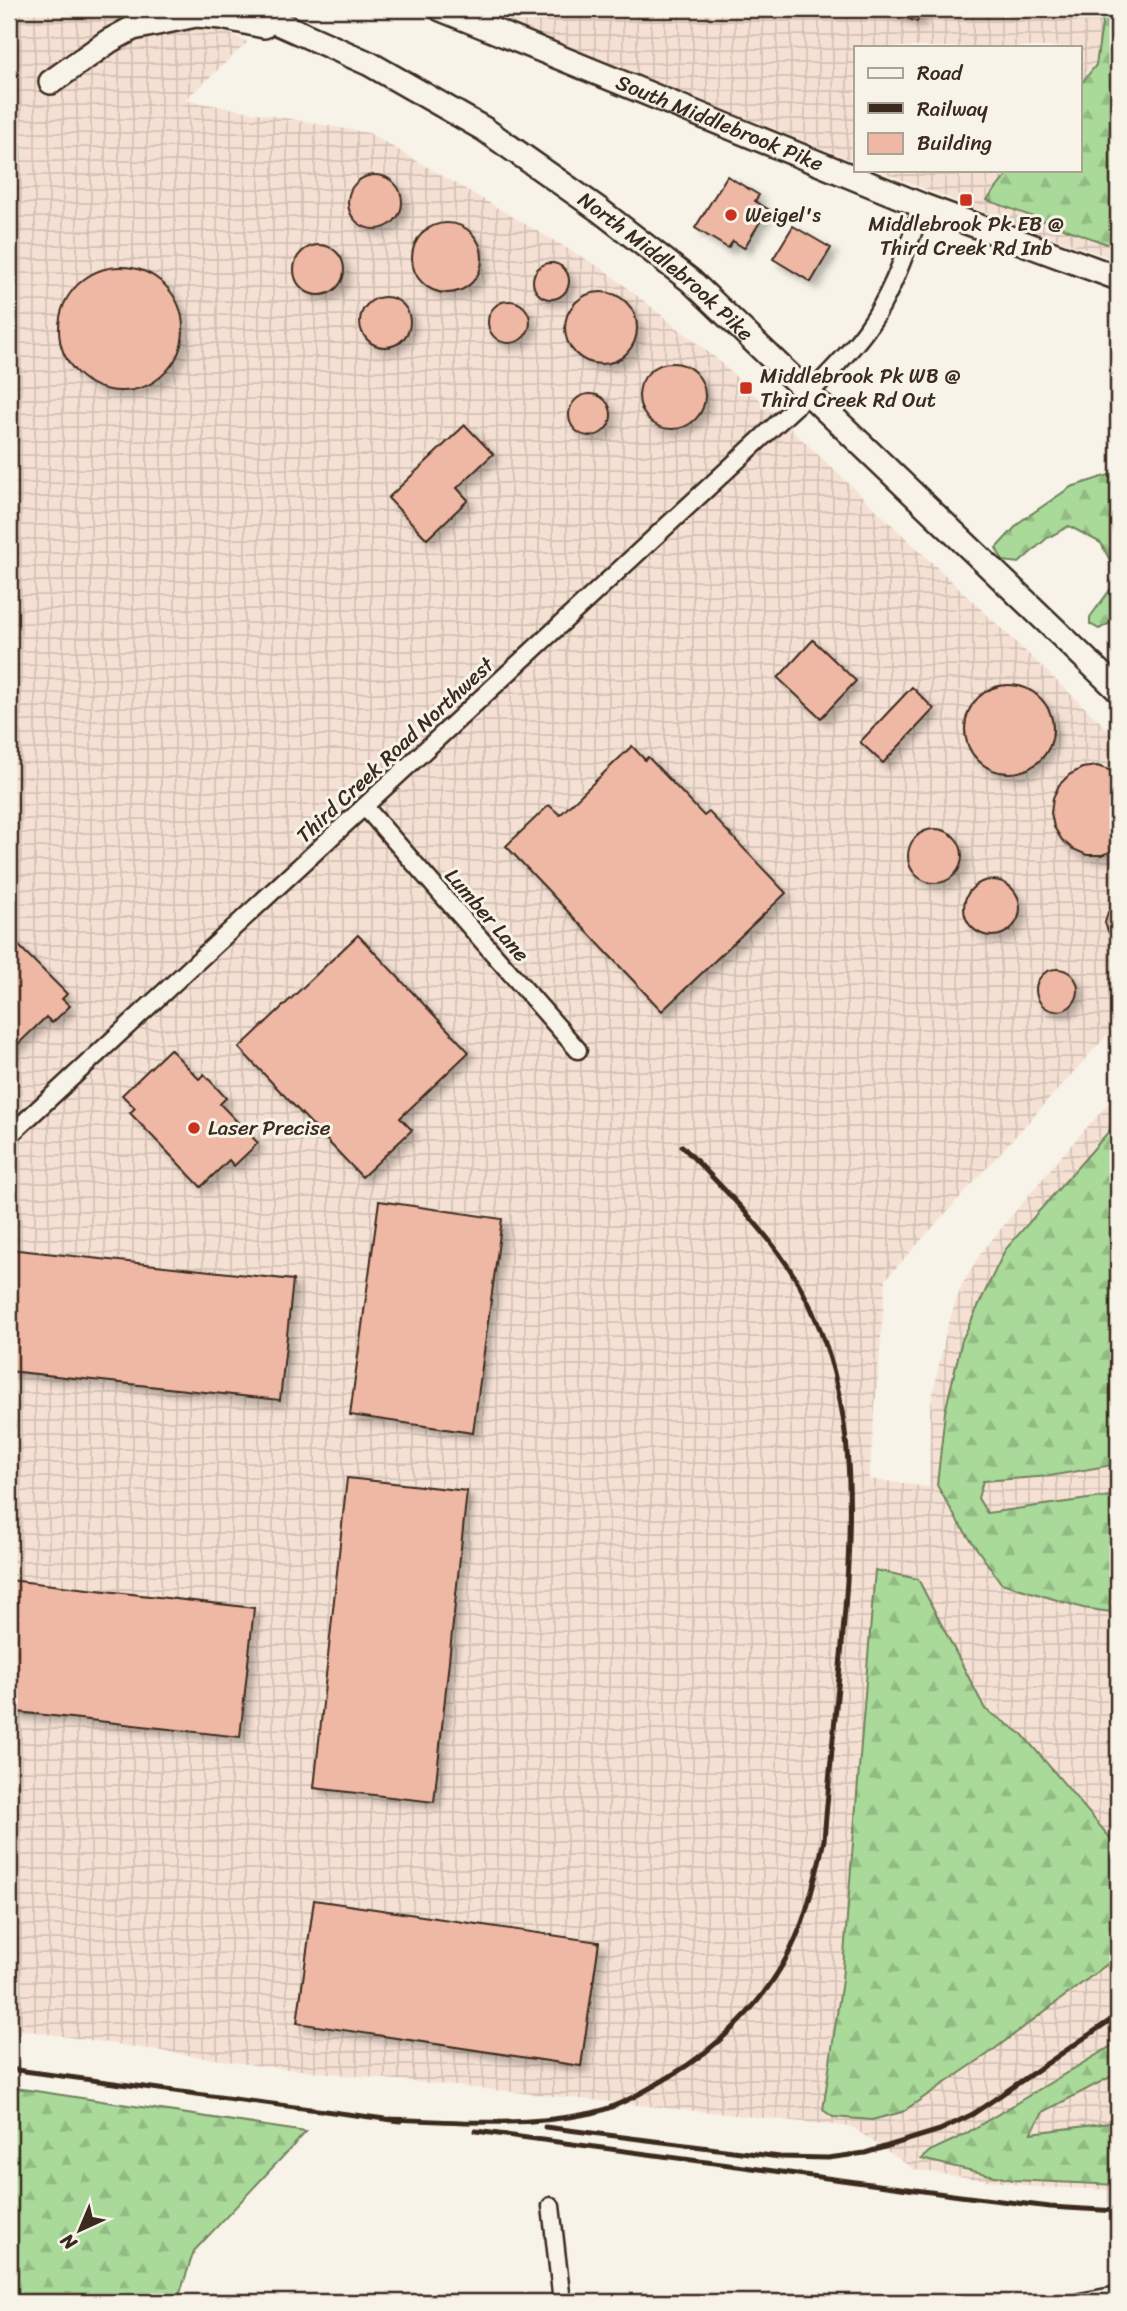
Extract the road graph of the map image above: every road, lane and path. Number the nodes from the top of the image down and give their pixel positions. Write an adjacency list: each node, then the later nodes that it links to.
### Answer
1 (246, 9): 3 (main road, North Middlebrook Pike)
2 (441, 9): 5 (main road, South Middlebrook Pike)
3 (304, 35): 4 (main road); 7 (main road, North Middlebrook Pike)
4 (51, 82)
5 (923, 206): 6 (main road, South Middlebrook Pike); 7 (street, Third Creek Road Northwest)
6 (1118, 278)
7 (810, 394): 8 (main road, North Middlebrook Pike); 9 (street, Third Creek Road Northwest)
8 (1118, 691)
9 (365, 807): 10 (street, Lumber Lane); 11 (street, Third Creek Road Northwest)
10 (578, 1050)
11 (9, 1136)
12 (551, 2206): 14 (street)
13 (1118, 2295): 15 (street)
14 (562, 2302)
15 (1080, 2302)

